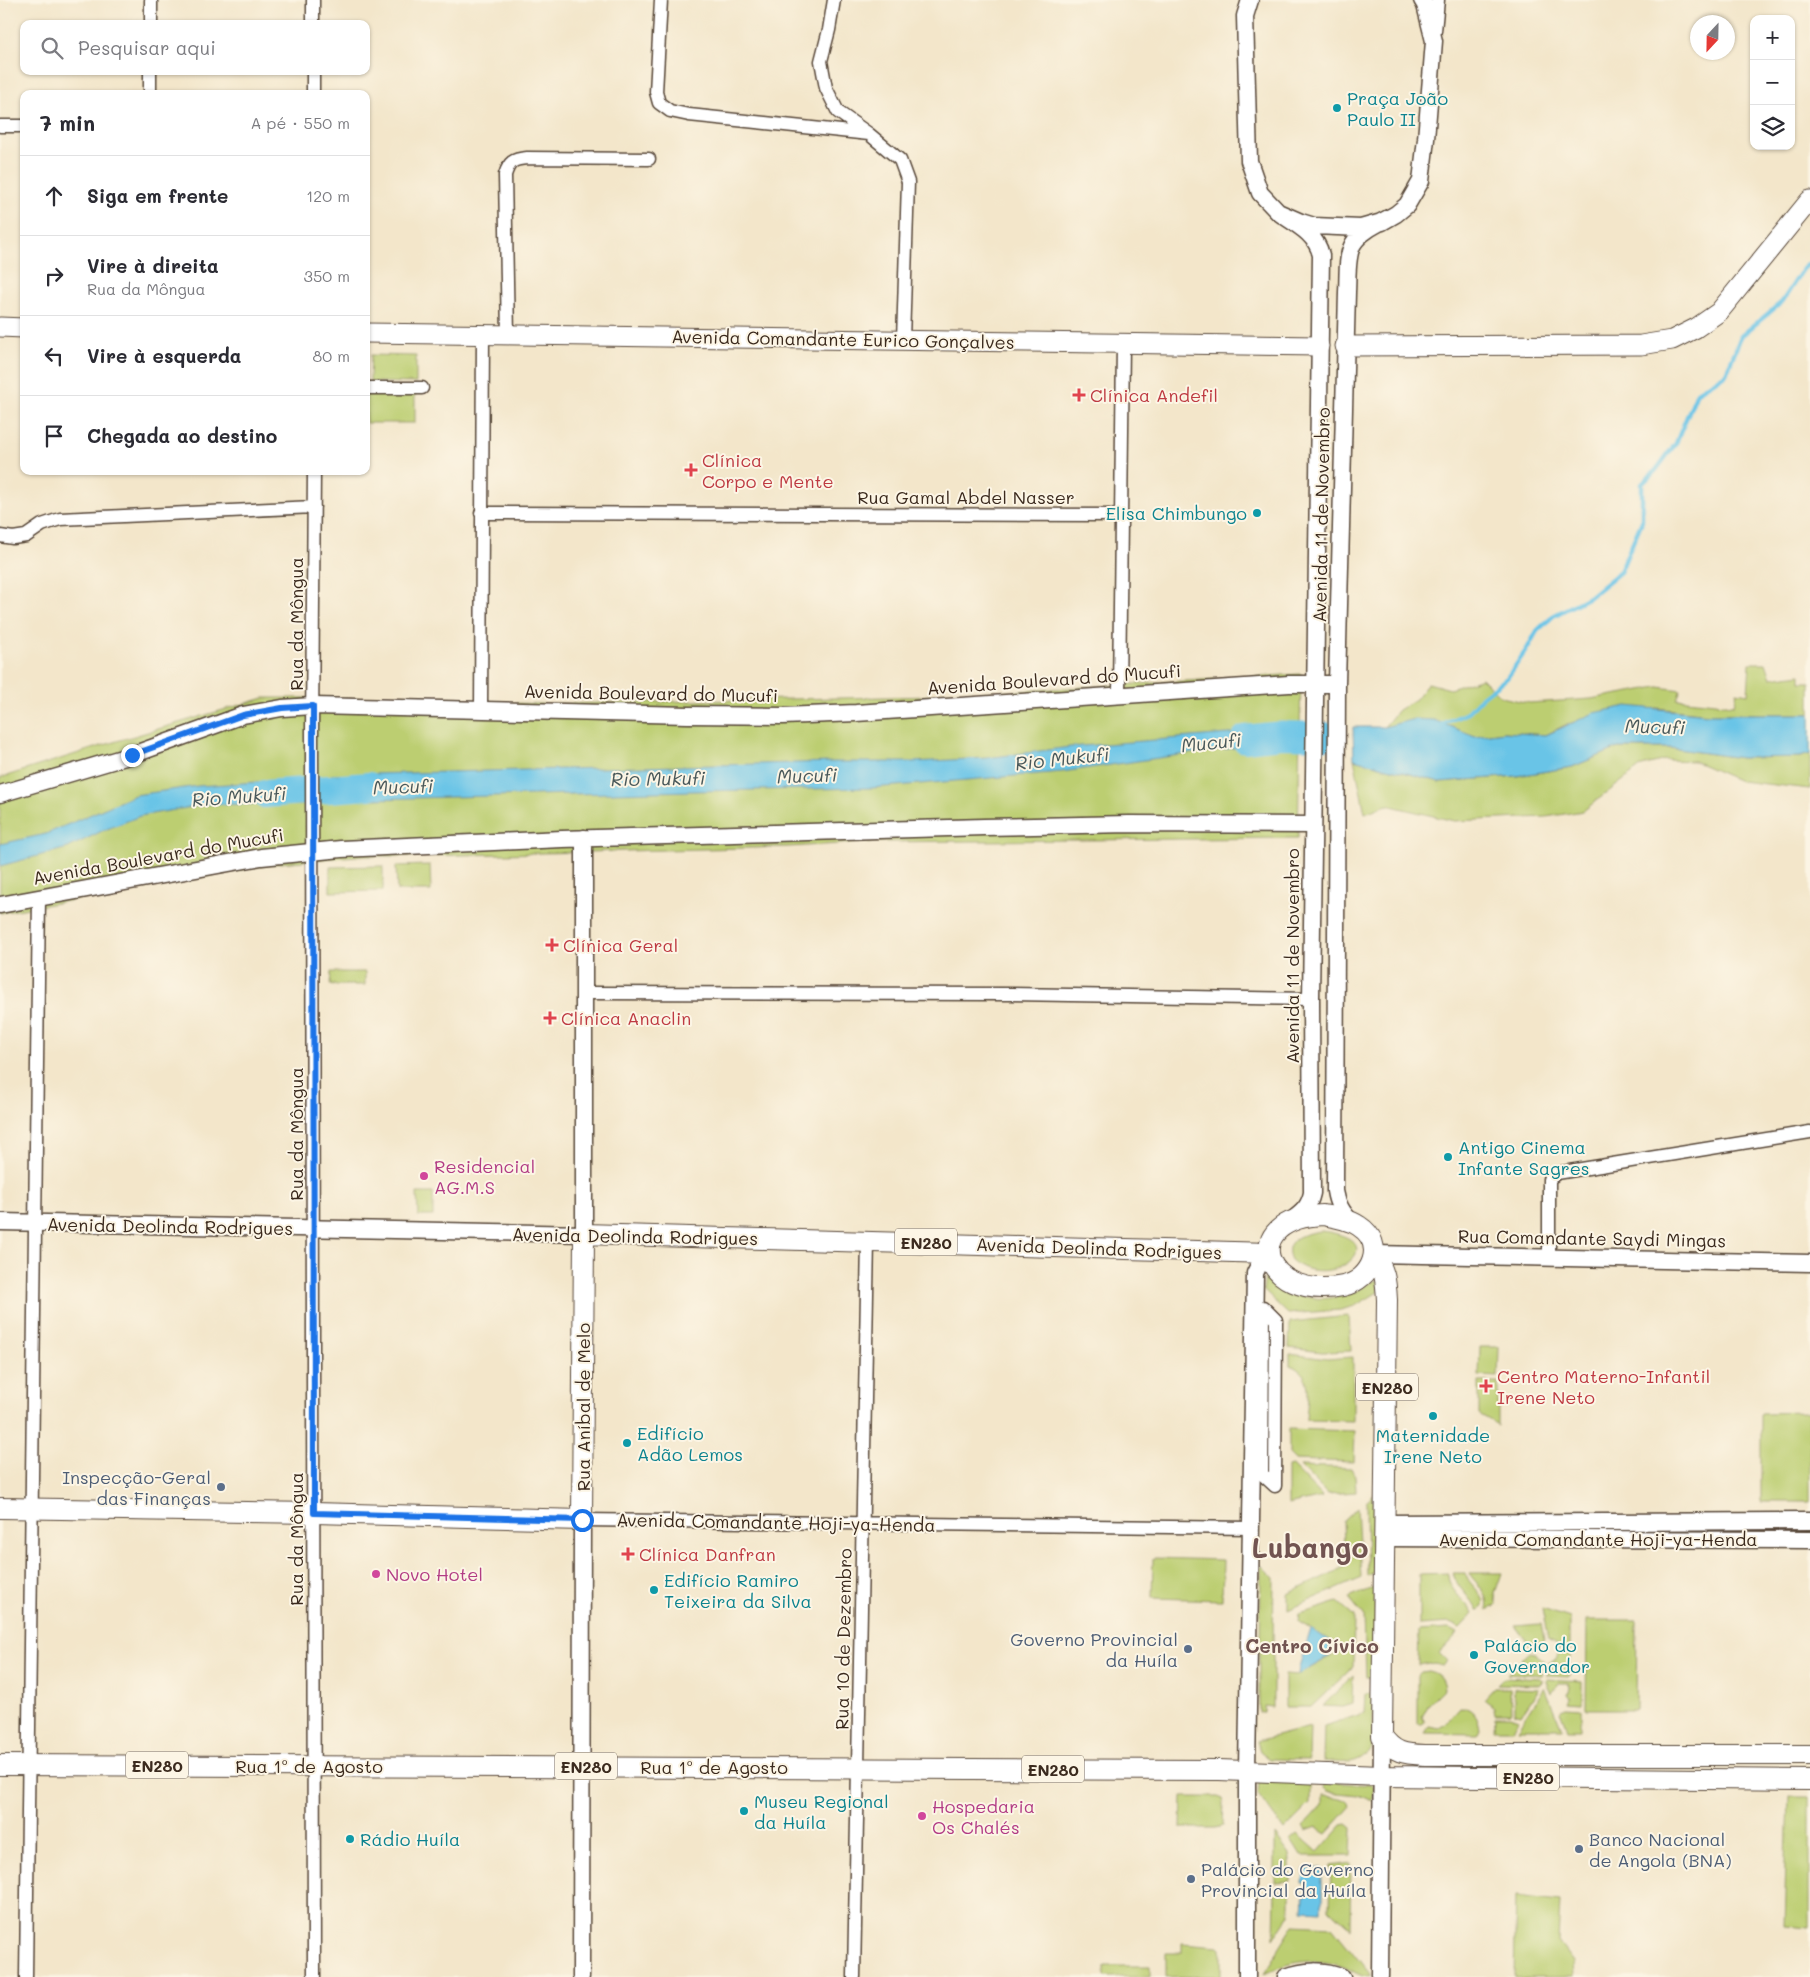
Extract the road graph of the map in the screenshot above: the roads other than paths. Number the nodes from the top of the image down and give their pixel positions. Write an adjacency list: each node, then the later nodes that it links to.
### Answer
1 (151, 0): 8 (street)
2 (313, 0): 9 (street)
3 (661, 0): 17 (street)
4 (834, 0): 17 (street)
5 (1422, 0): 10 (street)
6 (1438, 0): 10 (street)
7 (1246, 5): 20 (street)
8 (151, 20)
9 (313, 20)
10 (1434, 41): 21 (street)
11 (150, 75): 13 (street)
12 (313, 75): 14 (street)
13 (150, 90)
14 (314, 90)
15 (0, 126): 16 (street)
16 (20, 126)
17 (869, 134): 27 (street)
18 (649, 159): 26 (street)
19 (1810, 200): 30 (main road)
20 (1278, 212): 21 (street); 29 (street, Avenida 11 de Novembro)
21 (1396, 214): 30 (street, Avenida 11 de Novembro)
22 (0, 327): 23 (main road)
23 (20, 328)
24 (370, 332): 25 (main road, Avenida Comandante Eurico Gonçalves)
25 (484, 334): 26 (main road, Avenida Comandante Eurico Gonçalves); 35 (street)
26 (508, 334): 27 (main road, Avenida Comandante Eurico Gonçalves)
27 (903, 340): 28 (main road, Avenida Comandante Eurico Gonçalves)
28 (1123, 343): 29 (main road, Avenida Comandante Eurico Gonçalves); 36 (street)
29 (1319, 346): 30 (street); 38 (street, Avenida 11 de Novembro)
30 (1345, 346): 39 (street, Avenida 11 de Novembro)
31 (370, 388): 32 (street)
32 (422, 388)
33 (314, 475): 34 (street, Rua da Môngua)
34 (314, 507): 37 (street); 41 (street, Rua da Môngua)
35 (481, 513): 36 (street, Rua Gamal Abdel Nasser); 42 (street)
36 (1121, 515): 40 (street)
37 (0, 536)
38 (1314, 683): 39 (street); 40 (street, Avenida Boulevard do Mucufi); 44 (street, Avenida 11 de Novembro)
39 (1337, 684): 55 (street, Avenida 11 de Novembro)
40 (1119, 695): 42 (street, Avenida Boulevard do Mucufi)
41 (313, 706): 42 (street, Avenida Boulevard do Mucufi); 43 (street, Avenida Boulevard do Mucufi); 46 (street, Rua da Môngua)
42 (481, 710)
43 (0, 794)
44 (1313, 825): 45 (street, Avenida Boulevard do Mucufi); 50 (street, Avenida 11 de Novembro)
45 (584, 838): 46 (street, Avenida Boulevard do Mucufi); 49 (street, Rua Aníbal de Melo)
46 (313, 850): 47 (street, Avenida Boulevard do Mucufi); 56 (street, Rua da Môngua)
47 (39, 898): 48 (street, Avenida Boulevard do Mucufi); 54 (street)
48 (0, 905)
49 (584, 993): 50 (street); 57 (street, Rua Aníbal de Melo)
50 (1311, 999): 52 (street, Avenida 11 de Novembro)
51 (1810, 1132): 61 (street)
52 (1291, 1221): 55 (main road, EN280); 59 (main road)
53 (0, 1222): 54 (street, Avenida Deolinda Rodrigues)
54 (35, 1222): 56 (street, Avenida Deolinda Rodrigues); 65 (street)
55 (1351, 1222): 60 (main road, EN280)
56 (314, 1228): 57 (street, Avenida Deolinda Rodrigues); 66 (street, Rua da Môngua)
57 (584, 1234): 58 (main road, Avenida Deolinda Rodrigues / EN280); 67 (main road, Rua Aníbal de Melo)
58 (868, 1241): 59 (main road, Avenida Deolinda Rodrigues / EN280); 69 (street, Rua 10 de Dezembro)
59 (1269, 1252): 60 (main road); 70 (street)
60 (1374, 1254): 61 (street, Rua Comandante Saydi Mingas); 71 (main road, EN280)
61 (1549, 1257): 62 (street, Rua Comandante Saydi Mingas)
62 (1810, 1263)
63 (1275, 1486): 63 (street)
64 (0, 1508): 65 (main road, Avenida Comandante Hoji-ya-Henda)
65 (32, 1508): 66 (main road, Avenida Comandante Hoji-ya-Henda); 76 (street)
66 (314, 1513): 67 (main road, Avenida Comandante Hoji-ya-Henda); 77 (street, Rua da Môngua)
67 (582, 1520): 69 (street, Avenida Comandante Hoji-ya-Henda); 78 (street, Rua Aníbal de Melo)
68 (1810, 1522): 71 (street, Avenida Comandante Hoji-ya-Henda)
69 (862, 1523): 70 (street, Avenida Comandante Hoji-ya-Henda); 79 (street, Rua 10 de Dezembro)
70 (1252, 1528): 80 (street)
71 (1386, 1531): 72 (street, Avenida Comandante Hoji-ya-Henda); 73 (main road, EN280)
72 (1810, 1540)
73 (1382, 1736): 74 (main road, EN280); 81 (street)
74 (1810, 1756)
75 (0, 1765): 76 (main road, Rua 1º de Agosto / EN280)
76 (28, 1765): 77 (main road, Rua 1º de Agosto / EN280); 83 (street)
77 (314, 1766): 78 (main road, Rua 1º de Agosto / EN280); 84 (street, Rua da Môngua)
78 (582, 1766): 79 (main road, Rua 1º de Agosto / EN280); 85 (street, Rua Aníbal de Melo)
79 (858, 1768): 80 (main road, Rua 1º de Agosto / EN280); 86 (street, Rua 10 de Dezembro)
80 (1247, 1770): 81 (main road, EN280); 87 (street)
81 (1382, 1776): 82 (main road, EN280); 90 (street)
82 (1810, 1780)
83 (26, 1977)
84 (314, 1977)
85 (582, 1977)
86 (854, 1977)
87 (1248, 1977)
88 (1286, 1977): 89 (street)
89 (1342, 1977)
90 (1380, 1977)

